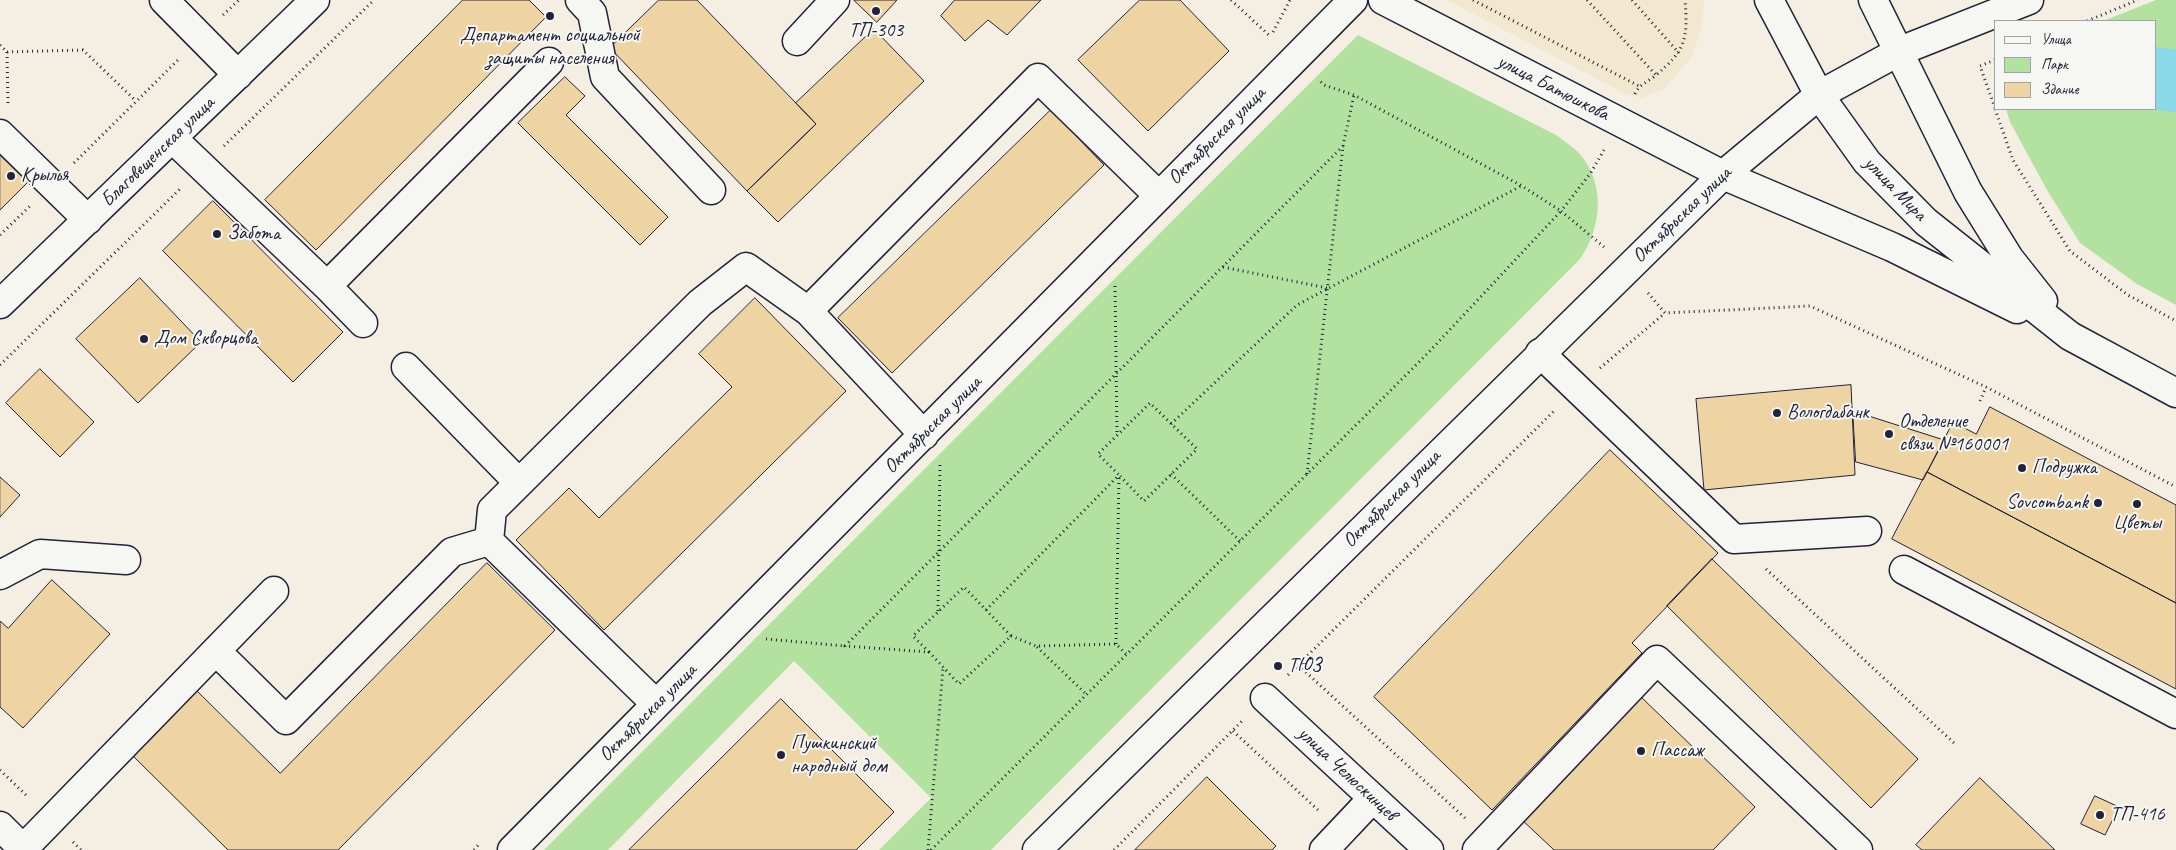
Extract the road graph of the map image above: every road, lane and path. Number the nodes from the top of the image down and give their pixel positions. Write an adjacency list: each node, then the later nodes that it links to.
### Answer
1 (164, 0): 19 (main road)
2 (239, 0): 19 (path)
3 (314, 0): 28 (main road, Благовещенская улица)
4 (580, 0): 43 (main road)
5 (835, 0): 21 (main road)
6 (1231, 0): 20 (path)
7 (1290, 0): 20 (path)
8 (1353, 0): 25 (main road, Октябрьская улица)
9 (1383, 0): 36 (main road, улица Батюшкова)
10 (1473, 0): 30 (path)
11 (1587, 0): 29 (path)
12 (1632, 0): 24 (path)
13 (1685, 0): 24 (path)
14 (1769, 0): 32 (main road, улица Мира)
15 (1873, 0): 23 (main road, улица Мира)
16 (2029, 0): 23 (main road, Октябрьская улица)
17 (2138, 0): 18 (path)
18 (2089, 20)
19 (201, 37): 28 (main road); 33 (path)
20 (1271, 38): 25 (path)
21 (797, 41)
22 (0, 45): 33 (path)
23 (1900, 51): 32 (main road, Октябрьская улица); 58 (main road, улица Мира)
24 (1679, 54): 29 (path)
25 (1294, 58): 31 (path); 44 (main road, Октябрьская улица)
26 (1994, 60): 34 (path)
27 (549, 62): 51 (main road)
28 (238, 75): 38 (main road, Благовещенская улица)
29 (1656, 75): 30 (path)
30 (1639, 86): 36 (path)
31 (1354, 95): 39 (path); 42 (path)
32 (1819, 95): 40 (main road, Октябрьская улица); 58 (main road, улица Мира)
33 (136, 101): 41 (path)
34 (1994, 105)
35 (1996, 110): 56 (path)
36 (1619, 122): 40 (main road, улица Батюшкова); 45 (path)
37 (0, 134): 41 (main road)
38 (172, 138): 46 (main road, Благовещенская улица); 51 (main road)
39 (1343, 146): 49 (path); 52 (path)
40 (1723, 175): 50 (main road, Октябрьская улица); 58 (main road, улица Батюшкова)
41 (52, 184): 46 (main road); 47 (path)
42 (1522, 186): 45 (path); 52 (path)
43 (711, 190)
44 (1159, 196): 48 (main road, Октябрьская улица); 54 (main road)
45 (1561, 211): 50 (path); 71 (path)
46 (88, 220): 53 (main road, Благовещенская улица)
47 (0, 235)
48 (1115, 240): 61 (path); 67 (main road, Октябрьская улица)
49 (1222, 267): 52 (path); 61 (path)
50 (1626, 268): 55 (path); 59 (main road, Октябрьская улица)
51 (327, 286): 57 (main road)
52 (1328, 288): 66 (path); 71 (path)
53 (0, 304)
54 (808, 311): 67 (main road); 72 (main road)
55 (1665, 313): 62 (path); 63 (path)
56 (2176, 321)
57 (362, 323)
58 (2070, 336): 64 (main road, улица Мира)
59 (1540, 353): 63 (main road); 103 (main road, Октябрьская улица)
60 (406, 367): 72 (main road)
61 (1116, 375): 68 (path); 78 (path)
62 (1986, 387): 65 (path); 73 (path)
63 (1577, 388): 75 (main road); 91 (path)
64 (2176, 393)
65 (1980, 401)
66 (1171, 424): 68 (path); 69 (path)
67 (933, 426): 78 (path); 95 (main road, Октябрьская улица)
68 (1118, 435): 70 (path)
69 (1171, 474): 70 (path); 77 (path)
70 (1119, 475): 83 (path); 86 (path)
71 (1307, 475): 77 (path)
72 (519, 483): 76 (main road)
73 (2176, 487)
74 (1867, 530): 75 (main road)
75 (1734, 539): 98 (path)
76 (490, 541): 88 (main road); 95 (main road)
77 (1241, 542): 90 (path)
78 (939, 553): 84 (path); 89 (path)
79 (126, 560): 81 (main road)
80 (1904, 570): 96 (main road)
81 (0, 575)
82 (274, 591): 88 (main road)
83 (986, 610): 84 (path); 85 (path)
84 (938, 612): 89 (path)
85 (1011, 636): 87 (path); 92 (path)
86 (1116, 644): 87 (path); 90 (path)
87 (1036, 646): 93 (path)
88 (216, 651): 104 (main road)
89 (929, 652): 92 (path)
90 (1127, 656): 93 (path)
91 (1298, 665): 94 (path); 102 (path)
92 (943, 667): 106 (path)
93 (1087, 695): 106 (path)
94 (1265, 698): 97 (path); 99 (main road, улица Челюскинцев)
95 (656, 704): 105 (main road, Октябрьская улица)
96 (2176, 714)
97 (1233, 731): 101 (path); 107 (path)
98 (1954, 743)
99 (1373, 798): 101 (main road); 108 (main road, улица Челюскинцев)
100 (0, 826): 104 (main road)
101 (1333, 841)
102 (1482, 844): 109 (main road)
103 (1047, 846)
104 (23, 849)
105 (512, 850)
106 (930, 850)
107 (1114, 850)
108 (1429, 850)
109 (1858, 850)

